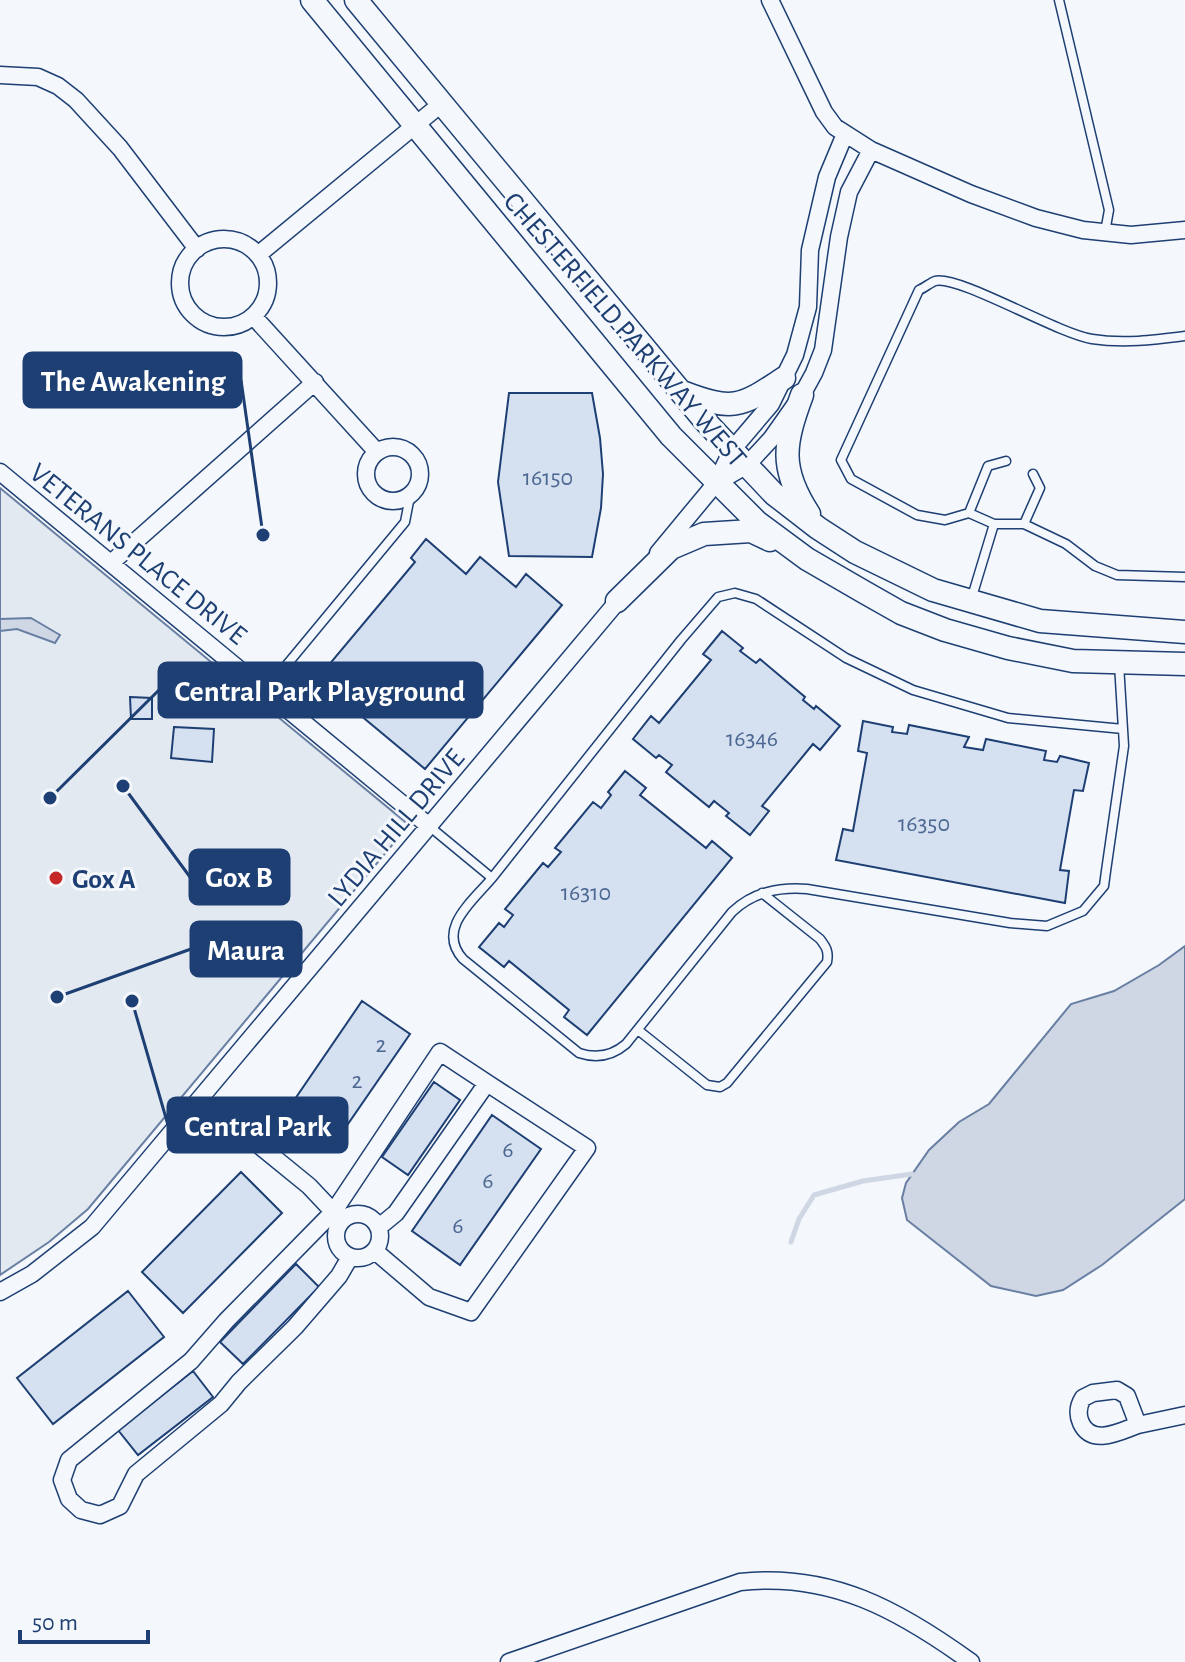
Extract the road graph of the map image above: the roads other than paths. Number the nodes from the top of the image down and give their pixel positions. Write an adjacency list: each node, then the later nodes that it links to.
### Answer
1 (312, 0): 7 (street, CHESTERFIELD PARKWAY WEST)
2 (356, 0): 6 (street, CHESTERFIELD PARKWAY WEST)
3 (770, 0): 8 (street)
4 (1059, 0): 11 (lane)
5 (0, 75): 12 (street)
6 (441, 104): 7 (street); 18 (street, CHESTERFIELD PARKWAY WEST)
7 (415, 126): 13 (street); 25 (street, CHESTERFIELD PARKWAY WEST)
8 (845, 134): 9 (street); 16 (street)
9 (871, 150): 11 (street); 19 (street)
10 (1185, 230): 11 (street)
11 (1105, 233)
12 (197, 249): 13 (street); 14 (street)
13 (259, 254): 14 (street)
14 (254, 317): 17 (street)
15 (1185, 336): 27 (lane)
16 (784, 378): 18 (street); 21 (street)
17 (315, 382): 20 (street); 32 (street)
18 (680, 391): 21 (street, CHESTERFIELD PARKWAY WEST)
19 (802, 395): 21 (street); 30 (street)
20 (377, 452): 26 (street); 26 (street)
21 (739, 457): 25 (street, LYDIA HILL DRIVE); 30 (street, CHESTERFIELD PARKWAY WEST)
22 (1006, 461): 27 (lane)
23 (0, 472): 32 (street, VETERANS PLACE DRIVE)
24 (1033, 474): 29 (lane)
25 (716, 483): 31 (street, CHESTERFIELD PARKWAY WEST); 34 (street, LYDIA HILL DRIVE)
26 (410, 496): 39 (lane)
27 (969, 513): 28 (lane)
28 (994, 524): 29 (lane); 35 (lane)
29 (1024, 524): 33 (lane)
30 (818, 528): 35 (street, CHESTERFIELD PARKWAY WEST)
31 (803, 556): 34 (street); 37 (street, CHESTERFIELD PARKWAY WEST)
32 (111, 563): 39 (street, VETERANS PLACE DRIVE)
33 (1185, 577)
34 (617, 601): 41 (street, LYDIA HILL DRIVE)
35 (970, 601): 36 (street, CHESTERFIELD PARKWAY WEST)
36 (1185, 632)
37 (1119, 663): 38 (street, CHESTERFIELD PARKWAY WEST); 40 (lane)
38 (1185, 664)
39 (265, 691): 41 (street, VETERANS PLACE DRIVE)
40 (1123, 729): 42 (lane); 43 (lane)
41 (429, 826): 42 (lane); 46 (street, LYDIA HILL DRIVE)
42 (492, 878): 44 (lane)
43 (762, 893): 44 (lane); 44 (lane)
44 (638, 1030)
45 (487, 1083): 47 (street); 48 (street); 49 (street)
46 (201, 1098): 47 (street); 51 (street, LYDIA HILL DRIVE)
47 (338, 1216): 48 (street); 50 (street); 50 (street)
48 (379, 1227): 49 (street)
49 (375, 1251): 50 (street)
50 (350, 1257)
51 (0, 1292)
52 (1185, 1415): 53 (street)
53 (1138, 1425)
54 (509, 1662): 55 (street)
55 (971, 1662)

